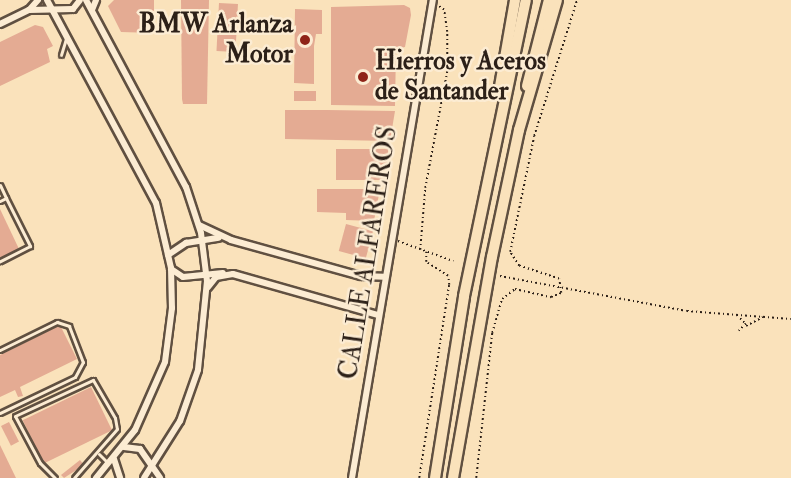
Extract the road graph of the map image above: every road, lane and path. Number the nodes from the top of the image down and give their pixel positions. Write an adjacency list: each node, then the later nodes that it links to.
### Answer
1 (38, 0): 13 (street)
2 (47, 0): 12 (street)
3 (80, 0): 12 (street)
4 (86, 0): 14 (street)
5 (96, 0): 14 (street)
6 (515, 0): 40 (highway)
7 (526, 0): 40 (highway)
8 (549, 0): 20 (highway)
9 (557, 0): 20 (highway)
10 (577, 0): 38 (path)
11 (432, 1): 25 (street, CALLE ALFAREROS); 28 (path)
12 (52, 9): 13 (street); 16 (street)
13 (29, 10): 15 (street)
14 (92, 10): 24 (street)
15 (0, 24)
16 (66, 38): 18 (lane); 30 (street)
17 (57, 50): 18 (lane)
18 (62, 50): 19 (lane)
19 (61, 55)
20 (519, 130): 62 (highway)
21 (0, 185): 22 (lane)
22 (6, 198): 23 (lane); 31 (lane)
23 (0, 201)
24 (199, 225): 26 (street); 27 (street)
25 (390, 238): 28 (path); 37 (street, CALLE ALFAREROS)
26 (202, 239): 27 (street); 30 (street); 34 (street)
27 (231, 240): 37 (street)
28 (420, 250): 29 (path)
29 (426, 252): 32 (path); 60 (path)
30 (168, 255): 33 (street)
31 (0, 261)
32 (453, 261)
33 (171, 268): 34 (street); 49 (street)
34 (207, 274): 35 (street); 39 (street)
35 (233, 274): 39 (street); 41 (street)
36 (500, 276): 38 (path)
37 (384, 278): 41 (street, CALLE ALFAREROS)
38 (560, 286): 42 (path); 63 (path)
39 (207, 288): 52 (street)
40 (464, 296): 61 (highway)
41 (378, 315): 59 (street, CALLE ALFAREROS)
42 (737, 315): 43 (path); 45 (path)
43 (764, 317): 44 (path); 45 (path)
44 (791, 319)
45 (745, 327): 46 (path)
46 (739, 331)
47 (0, 350): 48 (lane)
48 (0, 413)
49 (124, 447): 51 (street); 52 (street)
50 (99, 454): 51 (lane); 53 (lane); 54 (lane)
51 (112, 461): 55 (street); 56 (street)
52 (154, 466): 57 (street); 58 (street)
53 (55, 478)
54 (74, 478)
55 (96, 478)
56 (120, 478)
57 (144, 478)
58 (160, 478)
59 (352, 478)
60 (419, 478)
61 (435, 478)
62 (453, 478)
63 (476, 478)

